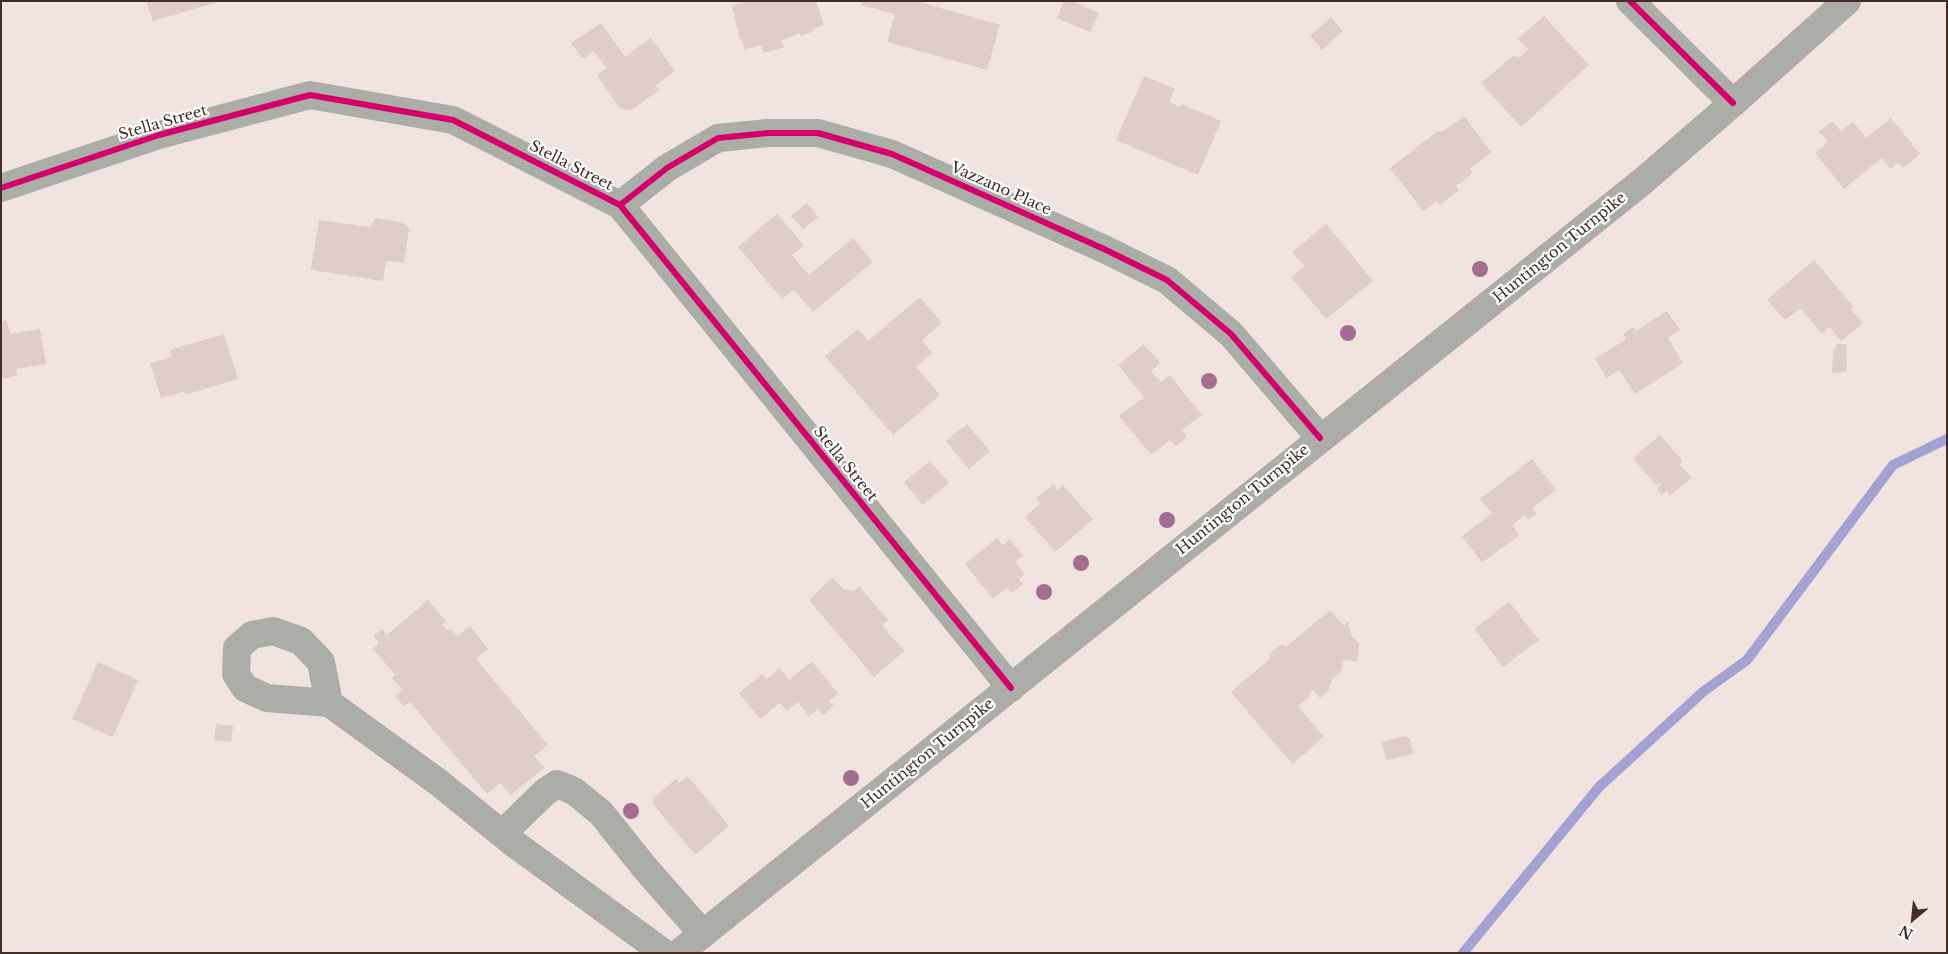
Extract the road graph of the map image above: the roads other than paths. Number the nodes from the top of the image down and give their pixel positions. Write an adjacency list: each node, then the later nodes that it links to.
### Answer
1 (1630, 1): 3 (street)
2 (1847, 1): 3 (main road, Huntington Turnpike)
3 (1734, 104): 6 (main road, Huntington Turnpike)
4 (1, 188): 5 (street, Stella Street)
5 (620, 205): 6 (street, Vazzano Place); 7 (street, Stella Street)
6 (1320, 438): 7 (main road, Huntington Turnpike)
7 (1011, 688): 10 (main road, Huntington Turnpike)
8 (329, 703): 9 (street)
9 (502, 834): 10 (street); 11 (street)
10 (702, 934): 12 (main road, Huntington Turnpike)
11 (664, 953)
12 (679, 953)

